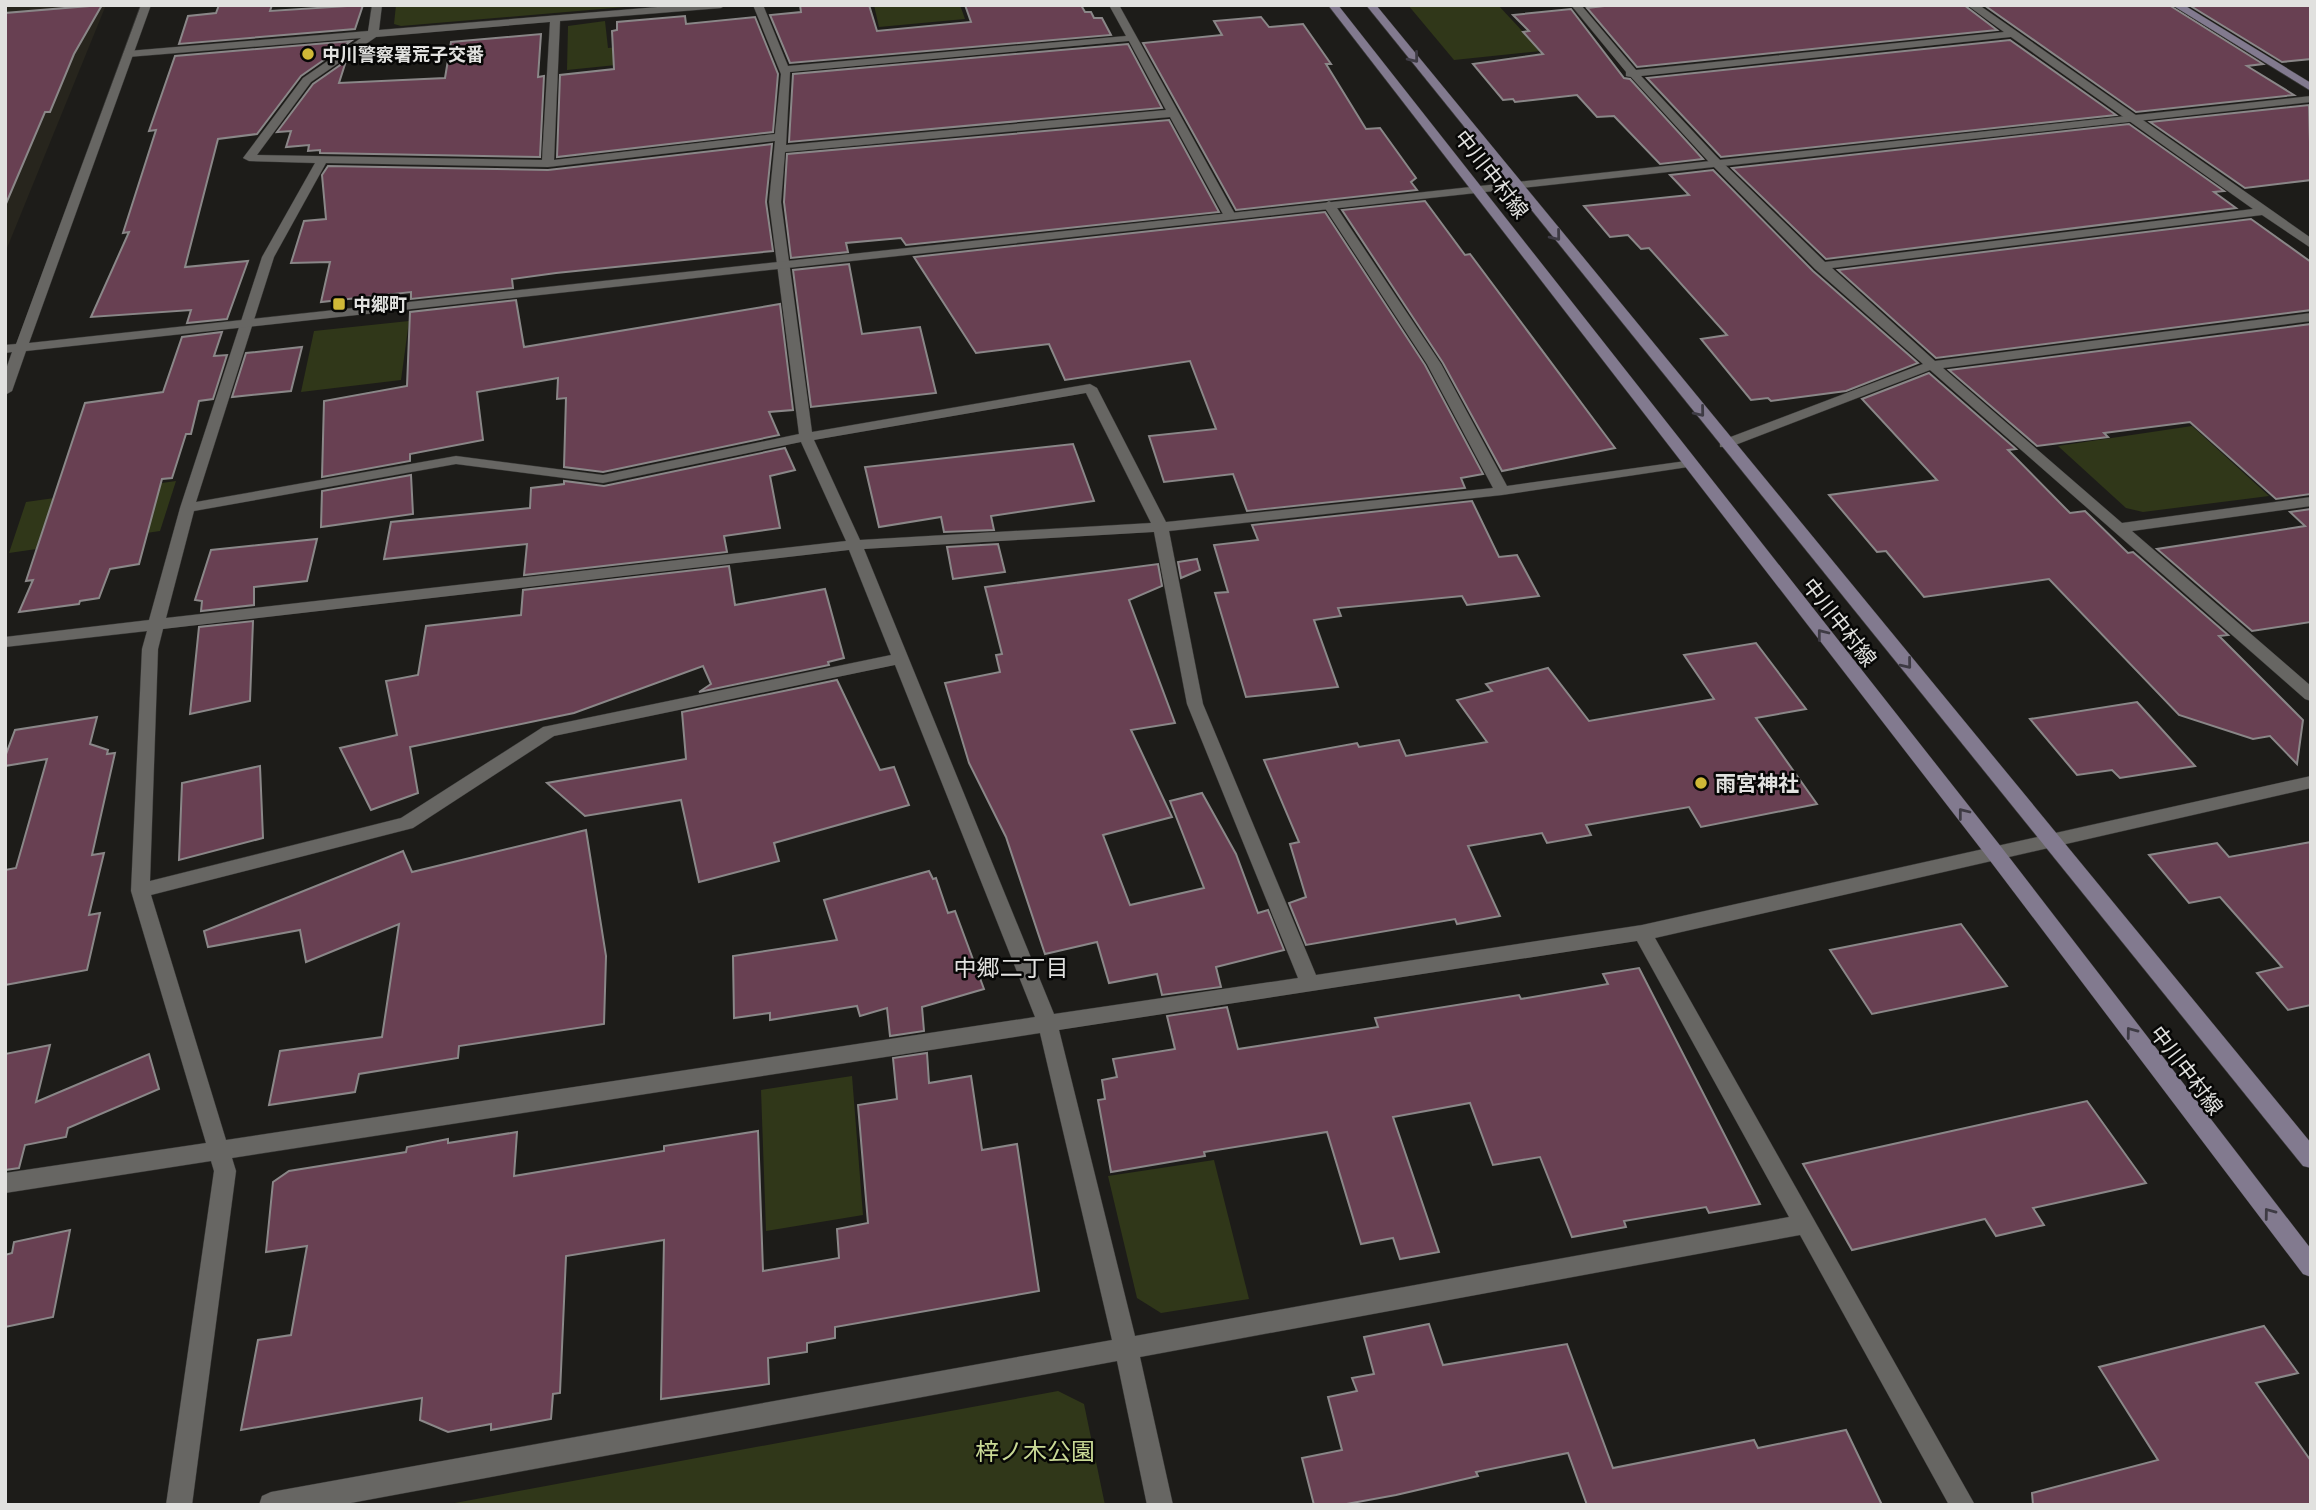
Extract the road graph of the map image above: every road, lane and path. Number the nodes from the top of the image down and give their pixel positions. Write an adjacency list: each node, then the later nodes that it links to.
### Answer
1 (146, 5): 15 (street)
2 (377, 5): 12 (street)
3 (721, 5): 11 (street)
4 (758, 5): 16 (street)
5 (1114, 5): 14 (street)
6 (1333, 5): 27 (main road, 中川中村線)
7 (1371, 5): 26 (main road, 中川中村線, one-way to 26)
8 (1576, 5): 17 (street)
9 (1972, 5): 13 (street)
10 (2177, 5): 18 (main road)
11 (555, 19): 12 (street); 25 (street)
12 (373, 34): 15 (street); 23 (street)
13 (2013, 34): 17 (street); 21 (street)
14 (1132, 38): 16 (street); 20 (street)
15 (128, 54): 36 (street)
16 (784, 69): 22 (street)
17 (1630, 74): 24 (street)
18 (2311, 88)
19 (2311, 99): 21 (street)
20 (1173, 113): 22 (street); 30 (street)
21 (2132, 119): 24 (street); 29 (street)
22 (779, 143): 25 (street); 32 (street)
23 (322, 160): 25 (street); 35 (street)
24 (1715, 163): 26 (street); 33 (street)
25 (548, 164)
26 (1515, 185): 27 (street); 41 (main road, 中川中村線, one-way to 41)
27 (1478, 189): 28 (street); 42 (main road, 中川中村線)
28 (1329, 205): 30 (street); 43 (street)
29 (2264, 211): 31 (street); 33 (street)
30 (1230, 216): 32 (street)
31 (2311, 244)
32 (783, 266): 35 (street); 40 (street)
33 (1819, 266): 38 (street)
34 (2311, 317): 38 (street)
35 (247, 325): 36 (street); 45 (street)
36 (21, 347): 37 (street); 39 (street)
37 (5, 349)
38 (1932, 365): 41 (street); 47 (street)
39 (5, 391)
40 (806, 437): 45 (street); 46 (street); 48 (street)
41 (1725, 444): 54 (main road, 中川中村線, one-way to 54)
42 (1688, 463): 43 (street); 55 (main road, 中川中村線, one-way to 42)
43 (1502, 491): 46 (street)
44 (2311, 501): 47 (street)
45 (187, 508): 49 (street)
46 (1161, 527): 48 (street); 58 (street)
47 (2119, 528): 52 (street)
48 (855, 545): 49 (street); 51 (street)
49 (156, 625): 50 (street); 56 (street)
50 (5, 642)
51 (901, 659): 56 (street); 59 (street)
52 (2311, 695)
53 (2311, 782): 54 (street)
54 (2051, 839): 55 (street); 61 (main road, 中川中村線)
55 (1995, 853): 57 (street); 64 (main road, 中川中村線, one-way to 55)
56 (140, 891): 60 (street)
57 (1642, 933): 58 (street); 63 (street)
58 (1310, 983): 59 (street)
59 (1047, 1022): 60 (street); 65 (street)
60 (218, 1152): 62 (street); 66 (street)
61 (2311, 1159)
62 (5, 1183)
63 (1805, 1223): 65 (street); 69 (street)
64 (2311, 1267)
65 (1126, 1348): 67 (street); 68 (street)
66 (179, 1505)
67 (271, 1505)
68 (1160, 1505)
69 (1963, 1505)

